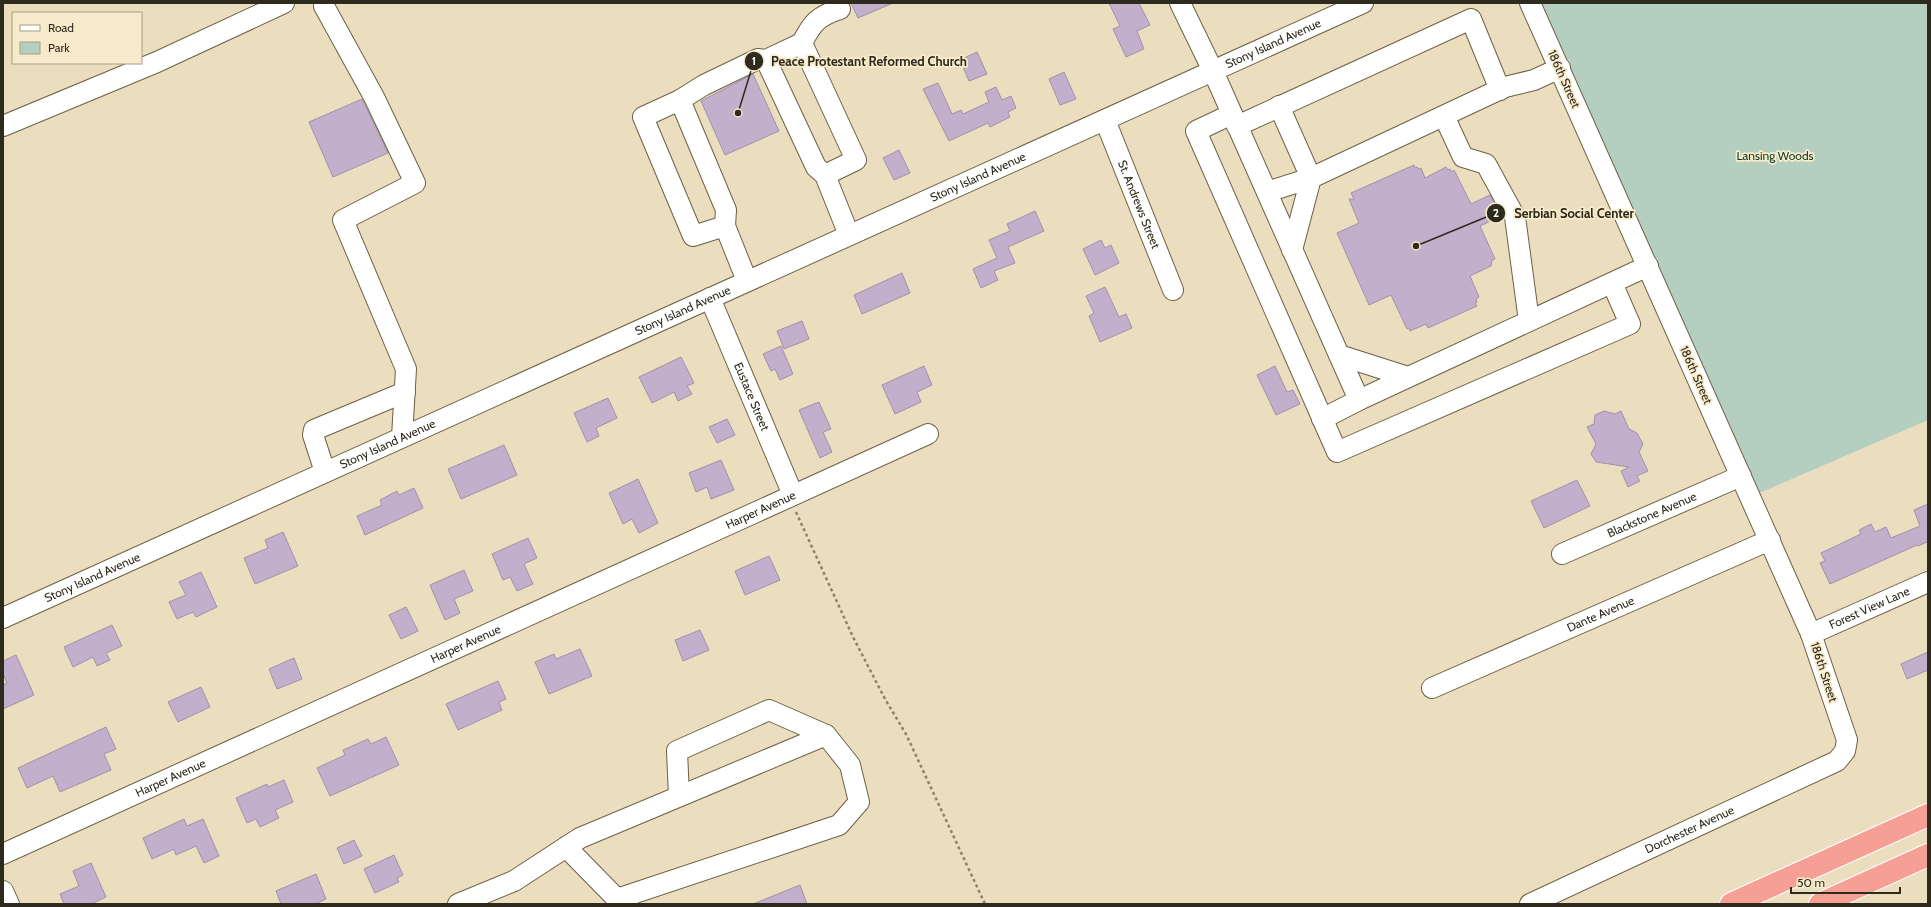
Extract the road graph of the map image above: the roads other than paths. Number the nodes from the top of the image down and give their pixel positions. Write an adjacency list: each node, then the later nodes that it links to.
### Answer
1 (284, 3): 17 (street)
2 (1180, 3): 10 (street)
3 (1363, 3): 10 (street, Stony Island Avenue)
4 (1530, 3): 9 (street, 186th Street)
5 (324, 6): 32 (street)
6 (840, 9): 7 (street)
7 (802, 43): 8 (street); 18 (street)
8 (766, 60): 12 (street); 18 (street)
9 (1560, 68): 11 (street); 24 (street, 186th Street)
10 (1212, 71): 15 (street, Stony Island Avenue); 16 (street)
11 (1500, 90): 13 (street); 14 (street)
12 (680, 100): 21 (street); 21 (street)
13 (1279, 106): 16 (street); 19 (street)
14 (1444, 116): 19 (street); 29 (street)
15 (1105, 120): 22 (street, Stony Island Avenue); 27 (street, St. Andrews Street)
16 (1234, 120): 20 (street); 34 (street)
17 (3, 126)
18 (825, 175): 22 (street)
19 (1311, 178): 20 (street); 23 (street)
20 (1266, 192): 23 (street)
21 (725, 226): 25 (street)
22 (849, 235): 25 (street, Stony Island Avenue)
23 (1292, 250): 30 (street)
24 (1648, 266): 26 (street); 38 (street, 186th Street)
25 (747, 281): 28 (street, Stony Island Avenue)
26 (1612, 283): 29 (street); 34 (street)
27 (1173, 290)
28 (710, 298): 36 (street, Stony Island Avenue); 39 (street, Eustace Street)
29 (1529, 321): 31 (street)
30 (1339, 355): 31 (street); 33 (street)
31 (1408, 377): 33 (street)
32 (405, 392): 36 (street); 37 (street)
33 (1359, 400): 34 (street)
34 (1322, 418)
35 (928, 434): 39 (street, Harper Avenue)
36 (402, 437): 37 (street, Stony Island Avenue)
37 (325, 472): 43 (street, Stony Island Avenue)
38 (1742, 476): 40 (street, 186th Street); 41 (street, Blackstone Avenue)
39 (791, 496): 51 (street, Harper Avenue)
40 (1770, 540): 44 (street, 186th Street); 45 (street, Dante Avenue)
41 (1562, 554)
42 (1928, 582): 44 (street, Forest View Lane)
43 (3, 618)
44 (1812, 634): 47 (street, 186th Street)
45 (1432, 688)
46 (826, 735): 48 (street); 48 (street); 50 (street)
47 (1845, 751): 56 (street, Dorchester Avenue)
48 (679, 796): 50 (street)
49 (1928, 815): 57 (highway)
50 (566, 847): 55 (street)
51 (3, 854)
52 (1928, 855): 58 (highway)
53 (3, 891): 54 (street)
54 (9, 904)
55 (458, 904)
56 (1530, 904)
57 (1731, 904)
58 (1820, 904)

